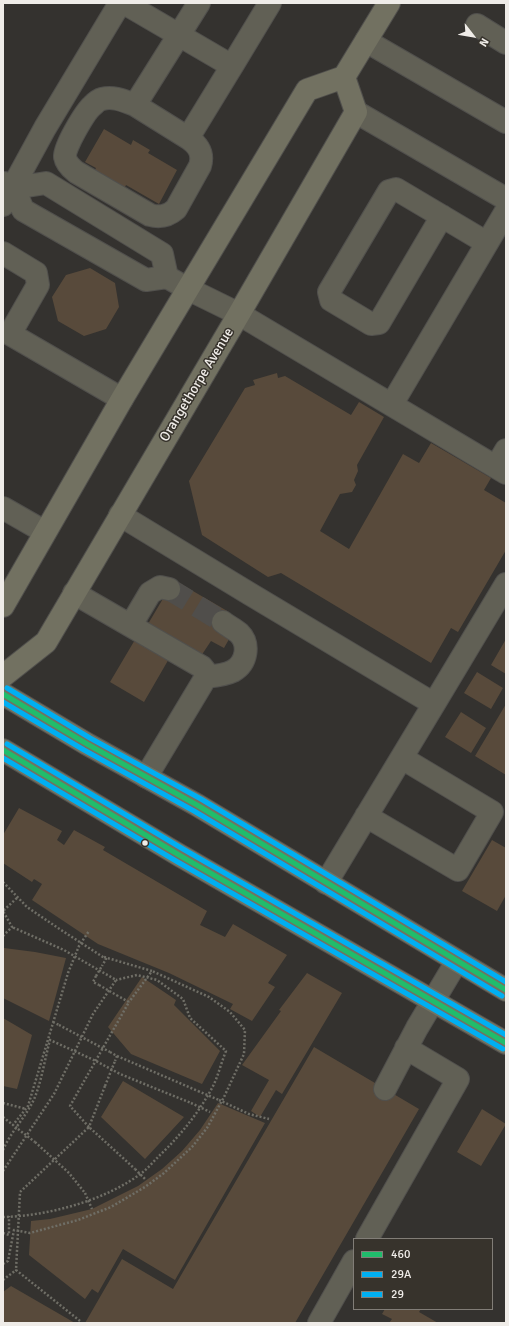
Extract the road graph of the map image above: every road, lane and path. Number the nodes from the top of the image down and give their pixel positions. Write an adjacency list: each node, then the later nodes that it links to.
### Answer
1 (120, 3): 16 (lane)
2 (124, 3): 7 (lane)
3 (199, 3): 7 (lane)
4 (270, 3): 10 (lane)
5 (390, 3): 8 (main road)
6 (477, 26): 9 (lane)
7 (180, 35): 10 (lane); 12 (lane)
8 (366, 41): 11 (main road); 14 (lane)
9 (506, 43)
10 (232, 66): 15 (lane)
11 (344, 77): 13 (main road); 23 (main road)
12 (135, 105): 15 (lane); 15 (lane)
13 (356, 112): 17 (lane); 24 (main road, Orangethorpe Avenue)
14 (506, 122)
15 (188, 138)
16 (7, 192): 22 (lane); 22 (lane)
17 (506, 199)
18 (506, 211): 20 (lane)
19 (442, 216): 19 (lane); 20 (lane)
20 (487, 243): 27 (lane)
21 (3, 253): 25 (lane)
22 (167, 277): 23 (lane)
23 (188, 289): 24 (lane); 26 (main road)
24 (239, 314): 27 (lane); 30 (main road, Orangethorpe Avenue)
25 (6, 340): 26 (lane)
26 (122, 399): 31 (main road)
27 (392, 404): 28 (lane)
28 (503, 463)
29 (3, 508): 31 (lane)
30 (120, 515): 34 (main road, Orangethorpe Avenue); 41 (lane)
31 (45, 532): 35 (main road)
32 (506, 584): 41 (lane)
33 (168, 589): 37 (lane)
34 (74, 593): 37 (lane); 38 (main road, Orangethorpe Avenue)
35 (3, 606)
36 (223, 622): 39 (lane)
37 (131, 625): 39 (lane)
38 (3, 676)
39 (206, 677): 44 (lane)
40 (3, 694): 44 (main road)
41 (434, 704): 43 (lane)
42 (3, 750): 58 (main road)
43 (402, 758): 45 (lane); 45 (lane)
44 (146, 777): 47 (main road)
45 (366, 816): 47 (lane)
46 (3, 882): 48 (path)
47 (326, 883): 53 (main road)
48 (18, 897): 49 (path); 52 (path)
49 (12, 927): 51 (path); 55 (path)
50 (89, 930): 59 (path)
51 (3, 936)
52 (102, 956): 54 (path); 57 (path, bridge)
53 (457, 960): 56 (main road); 58 (lane)
54 (152, 971): 57 (path); 83 (path)
55 (116, 980): 74 (path); 78 (path)
56 (506, 990)
57 (129, 1002): 63 (path)
58 (433, 1002): 60 (main road); 61 (lane)
59 (53, 1022): 62 (path, bridge); 70 (path)
60 (506, 1043)
61 (406, 1048): 64 (lane); 81 (lane)
62 (117, 1056): 69 (path, bridge); 71 (path, bridge)
63 (96, 1061): 66 (path); 67 (path, bridge); 71 (path)
64 (385, 1089)
65 (3, 1103): 66 (path)
66 (28, 1109): 72 (path)
67 (210, 1112)
68 (3, 1117): 70 (path)
69 (269, 1119)
70 (13, 1125): 73 (path, bridge)
71 (89, 1127): 73 (path); 75 (path, bridge)
72 (3, 1150)
73 (55, 1160): 76 (path, bridge); 78 (path)
74 (3, 1171)
75 (145, 1178)
76 (92, 1209)
77 (9, 1216): 78 (path); 79 (path); 80 (path)
78 (19, 1216): 84 (path)
79 (3, 1217)
80 (3, 1233)
81 (368, 1238)
82 (353, 1263): 87 (lane)
83 (3, 1264)
84 (16, 1270): 85 (path); 86 (path)
85 (3, 1280)
86 (80, 1321)
87 (319, 1323)

